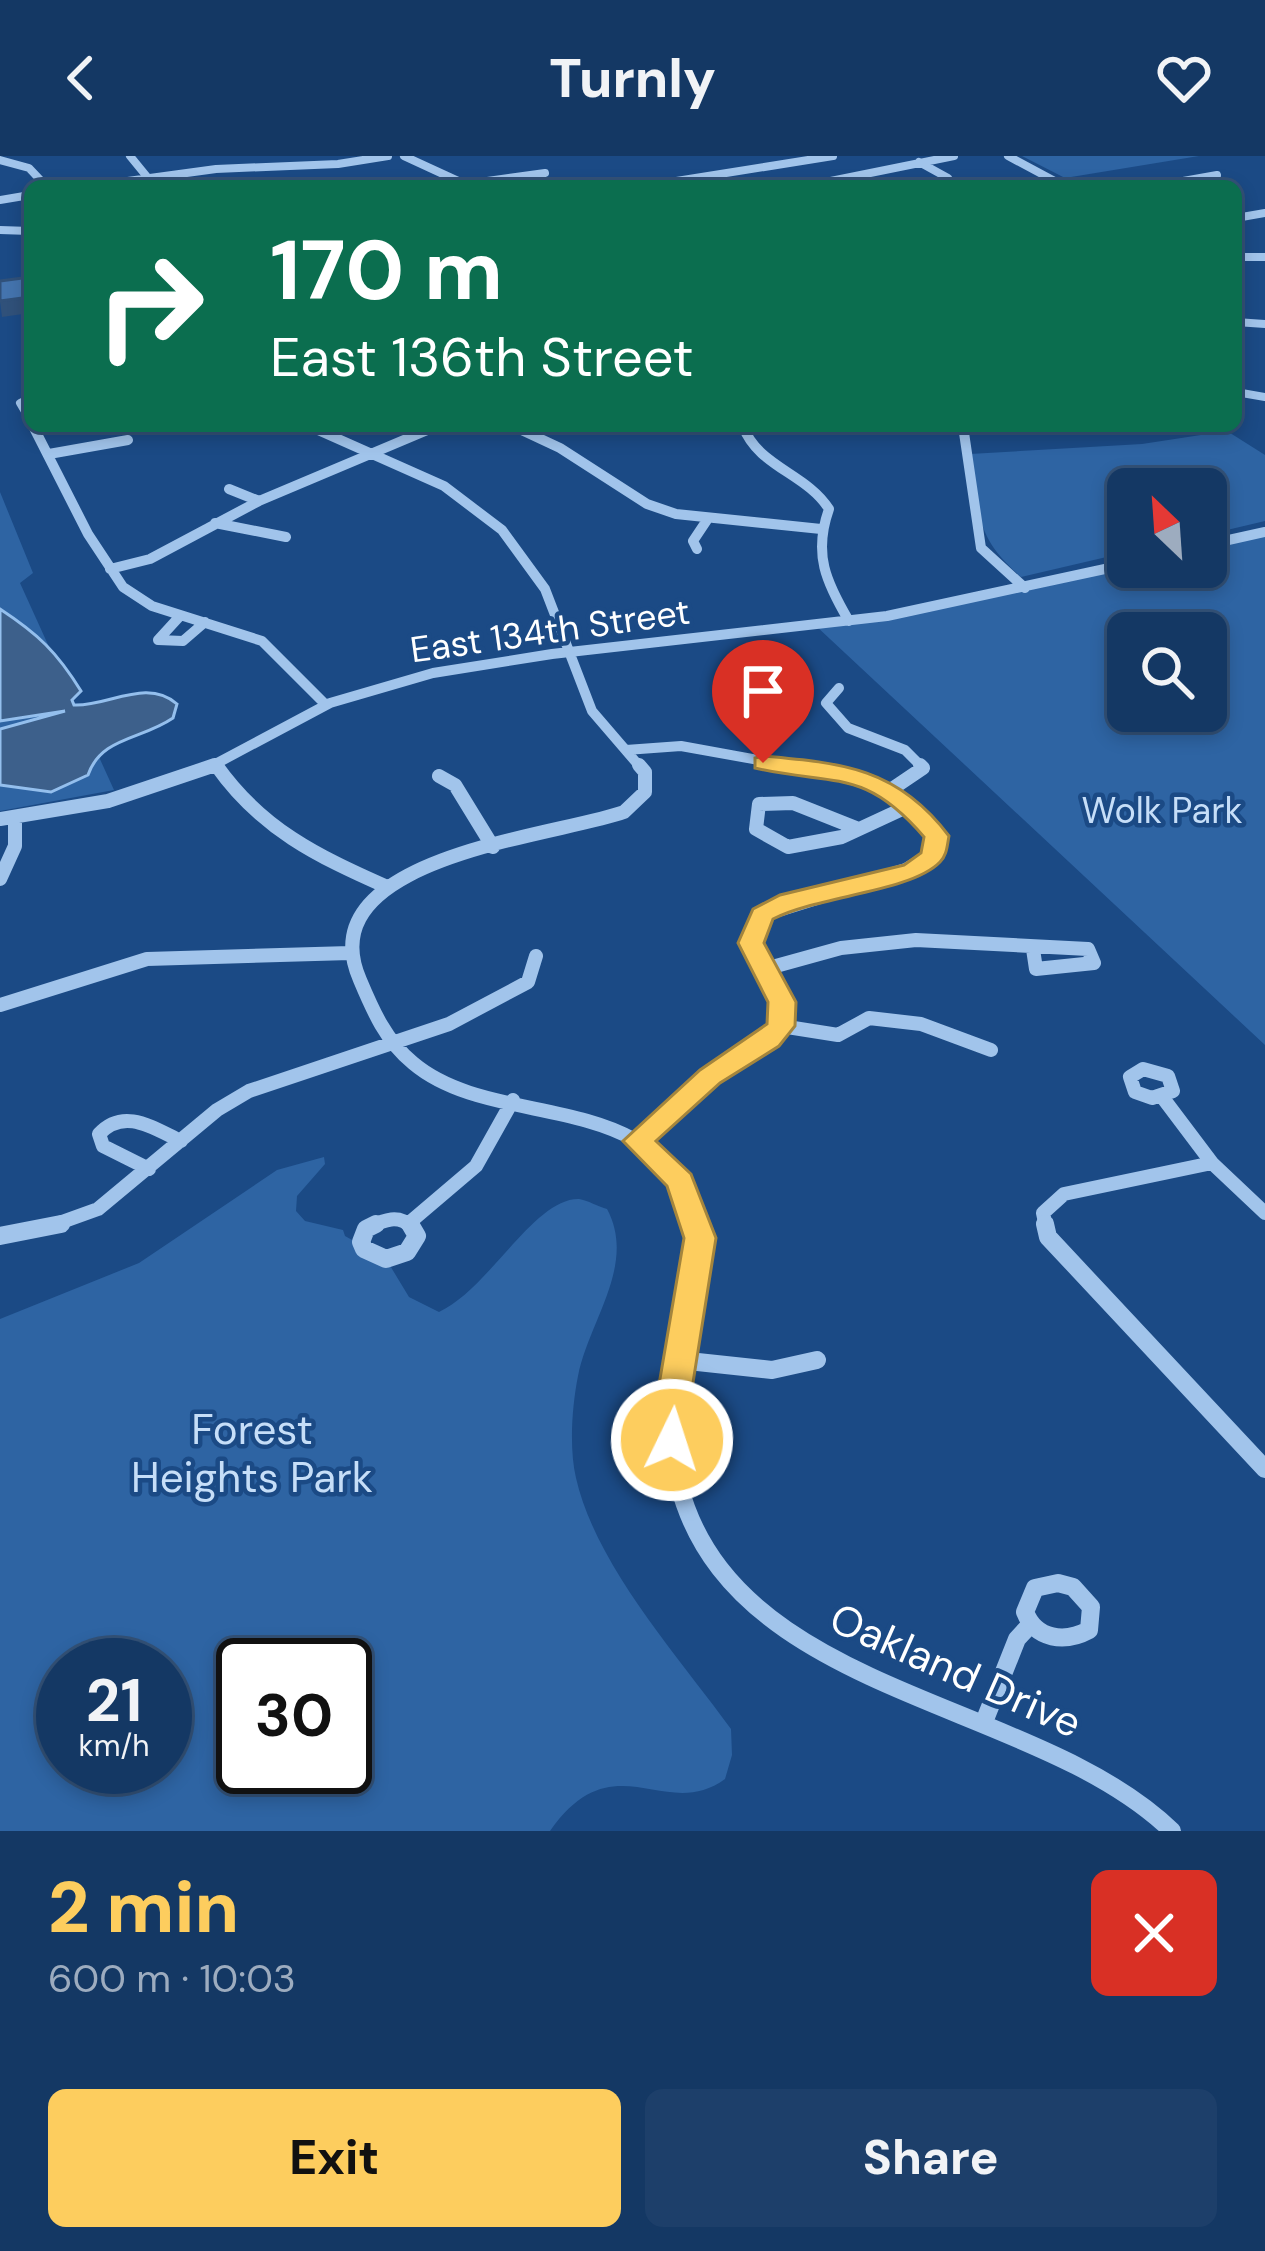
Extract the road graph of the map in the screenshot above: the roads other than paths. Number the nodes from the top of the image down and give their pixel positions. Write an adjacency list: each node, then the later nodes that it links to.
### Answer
1 (130, 156): 15 (street)
2 (264, 156): 12 (street)
3 (388, 156): 12 (street)
4 (404, 156): 19 (street)
5 (775, 156): 11 (street)
6 (832, 156): 11 (street)
7 (954, 156): 10 (street)
8 (1008, 156): 24 (street)
9 (0, 160): 17 (street)
10 (919, 162): 16 (street); 23 (street)
11 (789, 165): 21 (street); 22 (street)
12 (263, 167): 15 (street)
13 (545, 172): 20 (street)
14 (1217, 175): 25 (street)
15 (148, 178): 18 (street)
16 (948, 178)
17 (40, 180)
18 (134, 180)
19 (456, 180)
20 (497, 180)
21 (686, 180)
22 (814, 180)
23 (844, 180)
24 (1053, 180)
25 (1189, 180)
26 (37, 432): 34 (street)
27 (322, 432): 33 (street)
28 (423, 432): 33 (street)
29 (526, 432): 37 (street)
30 (746, 432): 39 (street)
31 (964, 432): 46 (street)
32 (128, 440): 34 (street)
33 (373, 453): 36 (street); 50 (street)
34 (49, 454): 44 (street)
35 (229, 489): 36 (street)
36 (259, 501): 38 (street)
37 (707, 520): 39 (street); 43 (street)
38 (215, 523): 41 (street); 44 (street)
39 (820, 529): 48 (street)
40 (1265, 532): 42 (street)
41 (286, 537)
42 (1227, 540)
43 (698, 549)
44 (110, 569): 47 (street)
45 (1107, 569): 46 (street, East 134th Street)
46 (1024, 588): 48 (street, East 134th Street)
47 (180, 616): 49 (street); 49 (street)
48 (849, 621): 50 (street, East 134th Street)
49 (205, 622): 52 (street)
50 (568, 652): 52 (street, East 134th Street); 53 (street)
51 (839, 688): 56 (street)
52 (324, 703): 54 (street, East 134th Street)
53 (626, 750): 56 (street); 60 (street)
54 (216, 765): 58 (street, East 134th Street); 62 (street)
55 (439, 776): 60 (street)
56 (889, 791): 57 (street)
57 (911, 806): 59 (street); 66 (street)
58 (8, 818): 61 (street)
59 (856, 828): 59 (street)
60 (493, 848): 62 (street)
61 (0, 879)
62 (387, 887): 64 (street)
63 (1033, 949): 66 (street)
64 (350, 953): 67 (street); 69 (street)
65 (536, 956): 69 (street)
66 (765, 969): 68 (street)
67 (0, 1005)
68 (781, 1026): 70 (street); 74 (street)
69 (390, 1047): 72 (street, Oakland Drive); 73 (street)
70 (991, 1050)
71 (1163, 1098): 75 (street)
72 (513, 1100): 74 (street, Oakland Drive); 78 (street)
73 (181, 1141): 76 (street); 76 (street)
74 (638, 1141): 80 (street, Oakland Drive)
75 (1212, 1163): 77 (street); 82 (street)
76 (148, 1169): 79 (street)
77 (1265, 1213)
78 (409, 1223)
79 (0, 1236)
80 (679, 1360): 81 (street); 84 (street, Oakland Drive)
81 (817, 1360)
82 (1265, 1469)
83 (1030, 1625): 84 (street)
84 (984, 1722): 85 (street, Oakland Drive)
85 (1172, 1831)

